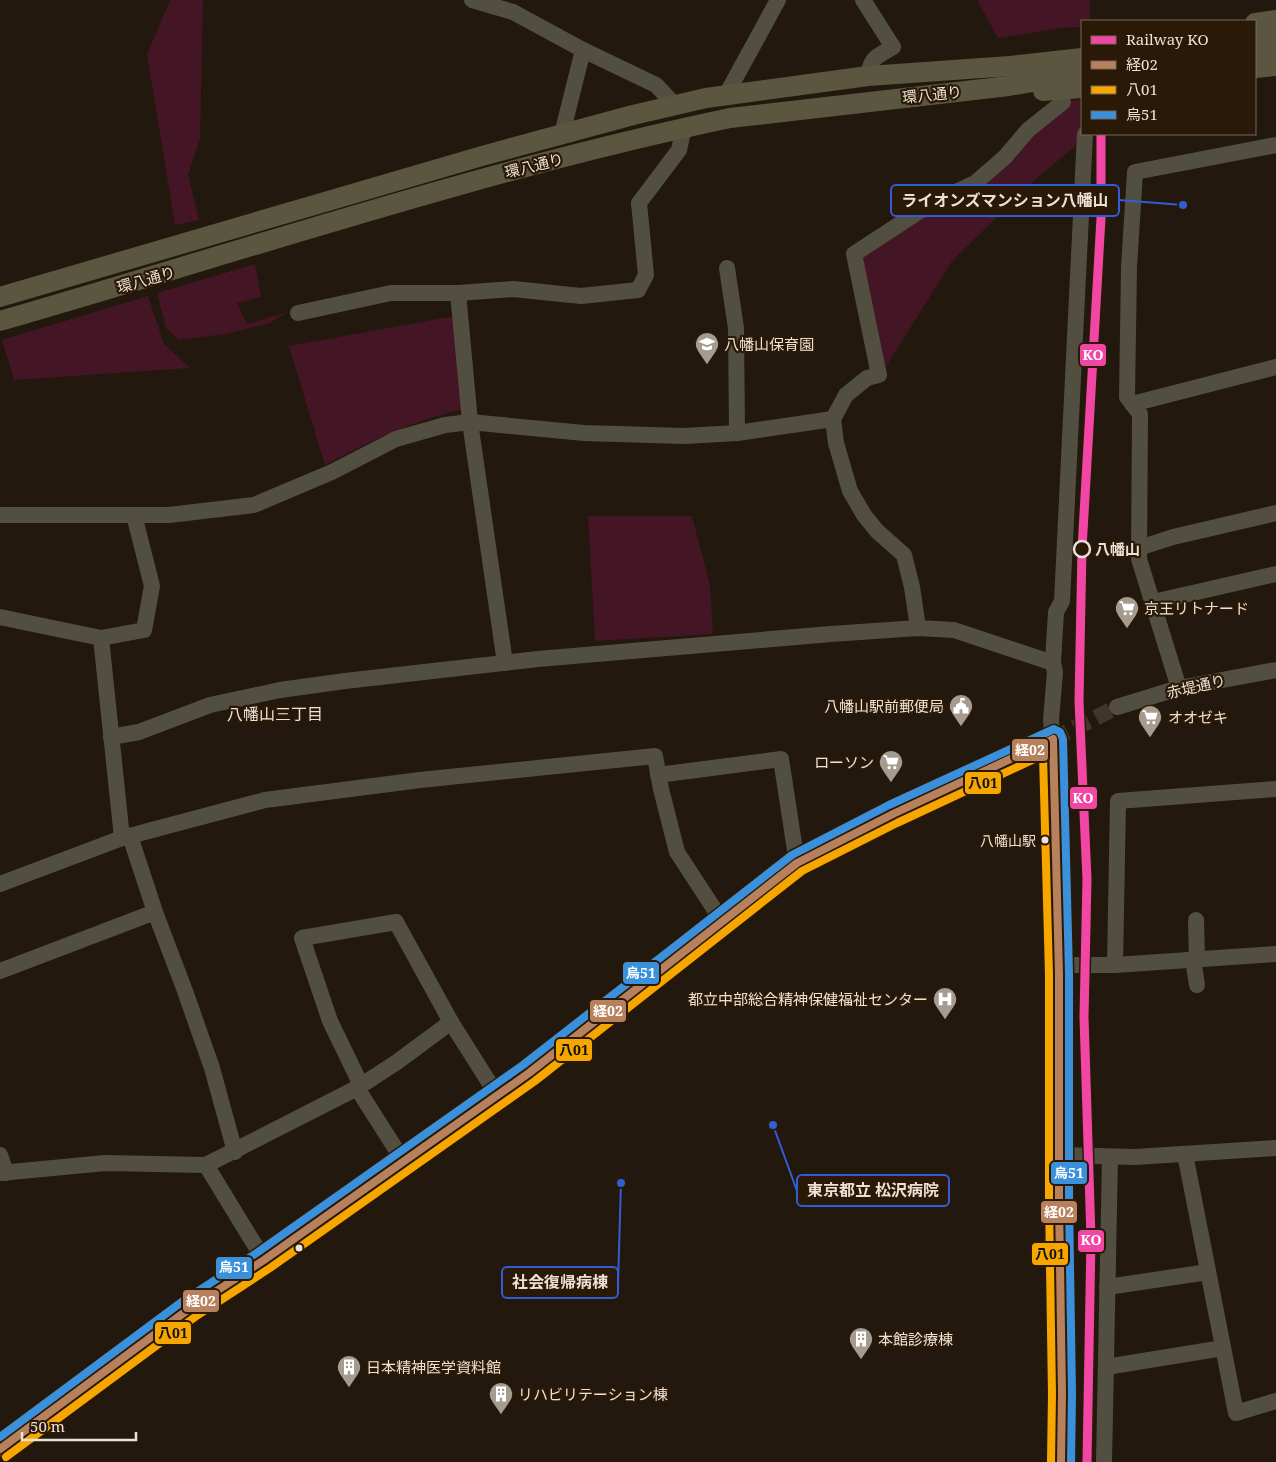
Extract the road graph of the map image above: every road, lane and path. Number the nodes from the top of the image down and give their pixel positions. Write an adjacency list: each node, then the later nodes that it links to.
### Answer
1 (472, 0): 9 (street)
2 (778, 0): 20 (street)
3 (871, 3): 17 (street)
4 (1276, 20): 5 (main road)
5 (1256, 23)
6 (1276, 36): 7 (main road)
7 (1256, 38)
8 (1081, 45): 13 (main road)
9 (583, 50): 22 (street); 24 (street)
10 (1276, 51): 11 (main road)
11 (1256, 54)
12 (1081, 58): 13 (main road, 環八通り)
13 (1010, 66): 17 (main road, 環八通り)
14 (1276, 66): 15 (main road)
15 (1256, 68)
16 (1081, 73): 18 (main road, 環八通り)
17 (868, 76): 20 (main road, 環八通り)
18 (1009, 86): 19 (main road); 23 (main road, 環八通り)
19 (1081, 88)
20 (726, 95): 22 (main road, 環八通り)
21 (1063, 102): 34 (street)
22 (676, 105): 24 (main road, 環八通り)
23 (684, 127): 28 (street); 31 (main road, 環八通り)
24 (562, 134): 29 (main road, 環八通り)
25 (1085, 135): 47 (street)
26 (1276, 145): 33 (street)
27 (727, 268): 36 (street)
28 (458, 293): 30 (street); 35 (street)
29 (0, 297)
30 (298, 313)
31 (0, 320)
32 (1276, 367): 33 (street)
33 (1132, 404): 40 (street)
34 (833, 419): 36 (street); 44 (street)
35 (470, 422): 36 (street); 39 (street); 46 (street)
36 (737, 432)
37 (1276, 513): 40 (street)
38 (0, 514): 39 (street)
39 (134, 515): 45 (street)
40 (1139, 548): 42 (street)
41 (1276, 574): 42 (street)
42 (1153, 602): 49 (street)
43 (0, 617): 45 (street)
44 (918, 628): 46 (street); 47 (street)
45 (101, 638): 51 (street)
46 (505, 663): 51 (street)
47 (1053, 663): 52 (street)
48 (1276, 670): 49 (street, 赤堤通り)
49 (1179, 688): 50 (street, 赤堤通り)
50 (1117, 707)
51 (111, 737): 55 (street)
52 (1053, 739): 56 (street); 63 (street)
53 (658, 775): 55 (street); 56 (street); 60 (street)
54 (1276, 789): 64 (street)
55 (126, 837): 57 (street); 58 (street)
56 (797, 863): 60 (street)
57 (0, 884)
58 (155, 912): 65 (street); 71 (street)
59 (1196, 920): 62 (street)
60 (722, 921): 69 (street)
61 (1276, 954): 62 (street)
62 (1195, 959): 64 (street); 66 (street)
63 (1059, 965): 64 (street); 74 (street)
64 (1115, 965)
65 (0, 971)
66 (1197, 985)
67 (451, 1022): 68 (street); 68 (street); 69 (street)
68 (359, 1087): 71 (street); 76 (street)
69 (497, 1095): 76 (street)
70 (1276, 1148): 72 (street)
71 (235, 1152): 77 (street)
72 (1185, 1154): 75 (street); 80 (street)
73 (0, 1155): 78 (street)
74 (1059, 1155): 75 (street); 86 (street)
75 (1110, 1157): 81 (street)
76 (404, 1162): 79 (street)
77 (206, 1165): 78 (street); 79 (street)
78 (3, 1173)
79 (264, 1260): 85 (street)
80 (1208, 1272): 81 (street); 82 (street)
81 (1107, 1287): 83 (street)
82 (1224, 1348): 83 (street); 84 (street)
83 (1106, 1367): 87 (street)
84 (1276, 1401)
85 (0, 1449)
86 (1061, 1462)
87 (1104, 1462)

